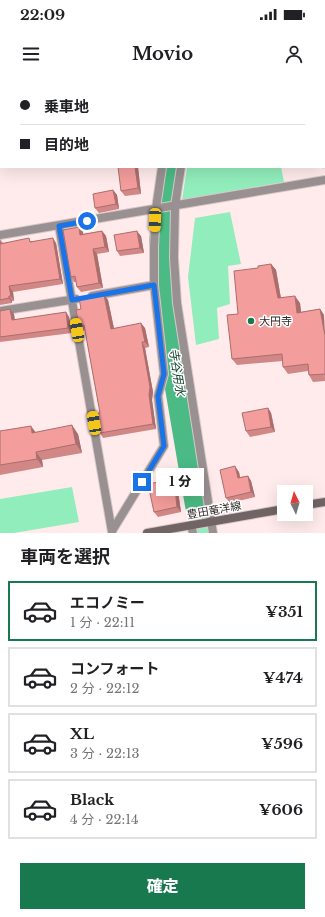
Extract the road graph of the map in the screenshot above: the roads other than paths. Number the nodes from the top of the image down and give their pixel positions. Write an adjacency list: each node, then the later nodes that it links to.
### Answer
1 (162, 168): 5 (street)
2 (181, 168): 4 (street)
3 (325, 180): 4 (street)
4 (175, 206): 5 (street); 14 (street)
5 (156, 208): 6 (street); 8 (street)
6 (59, 226): 7 (street); 9 (street)
7 (0, 236)
8 (154, 285): 9 (street); 16 (street)
9 (72, 300): 10 (street); 16 (street)
10 (0, 311)
11 (325, 502): 12 (main road)
12 (313, 504)
13 (277, 510): 14 (main road, 豊田竜洋線)
14 (211, 522): 15 (main road, 豊田竜洋線); 18 (street)
15 (192, 529): 17 (main road, 豊田竜洋線)
16 (112, 532)
17 (147, 533)
18 (213, 533)

